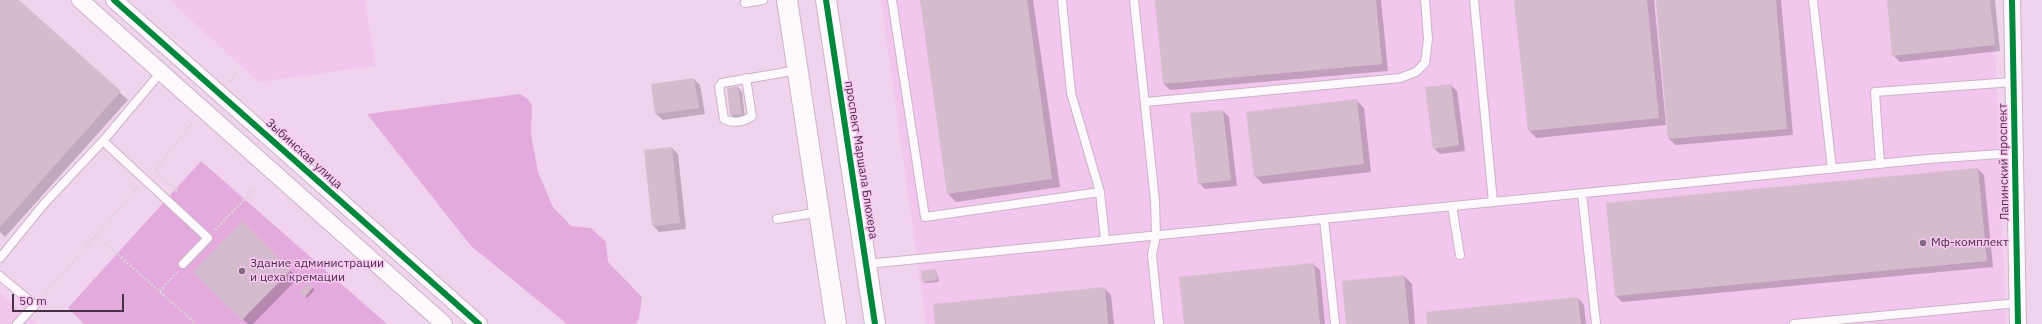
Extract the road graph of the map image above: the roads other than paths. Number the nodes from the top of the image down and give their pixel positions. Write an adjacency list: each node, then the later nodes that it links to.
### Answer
1 (80, 0): 15 (street)
2 (114, 0): 33 (street, Зыбинская улица)
3 (763, 0): 13 (lane)
4 (787, 0): 14 (street)
5 (826, 0): 36 (street, проспект Маршала Блюхера)
6 (892, 0): 23 (lane)
7 (1062, 0): 23 (lane)
8 (1134, 0): 18 (lane)
9 (1425, 0): 18 (lane)
10 (1474, 0): 25 (lane)
11 (1813, 0): 22 (lane)
12 (2012, 0): 17 (street, Лапинский проспект)
13 (745, 3)
14 (798, 70): 16 (lane); 27 (street)
15 (161, 72): 19 (lane); 37 (street)
16 (746, 78): 16 (lane)
17 (2013, 82): 20 (street, Лапинский проспект); 21 (lane)
18 (1146, 102): 30 (lane)
19 (103, 141): 34 (lane); 35 (lane)
20 (2014, 153): 21 (lane); 39 (street, Лапинский проспект)
21 (1880, 164): 22 (lane)
22 (1832, 168): 24 (lane)
23 (1100, 192): 31 (lane)
24 (1582, 193): 25 (lane); 47 (lane)
25 (1493, 202): 26 (lane)
26 (1452, 206): 29 (lane); 32 (lane)
27 (820, 212): 28 (lane); 43 (street)
28 (777, 219)
29 (1324, 219): 30 (lane); 46 (lane)
30 (1156, 235): 31 (lane); 45 (lane)
31 (1105, 240): 36 (lane)
32 (1460, 255)
33 (402, 256): 37 (street); 42 (street, Зыбинская улица)
34 (0, 258)
35 (183, 264)
36 (866, 264): 44 (street, проспект Маршала Блюхера)
37 (387, 273): 41 (street)
38 (0, 276): 40 (lane)
39 (2018, 302): 48 (lane); 49 (street, Лапинский проспект)
40 (17, 324)
41 (444, 324)
42 (479, 324)
43 (836, 324)
44 (875, 324)
45 (1159, 324)
46 (1335, 324)
47 (1596, 324)
48 (1794, 324)
49 (2018, 324)

